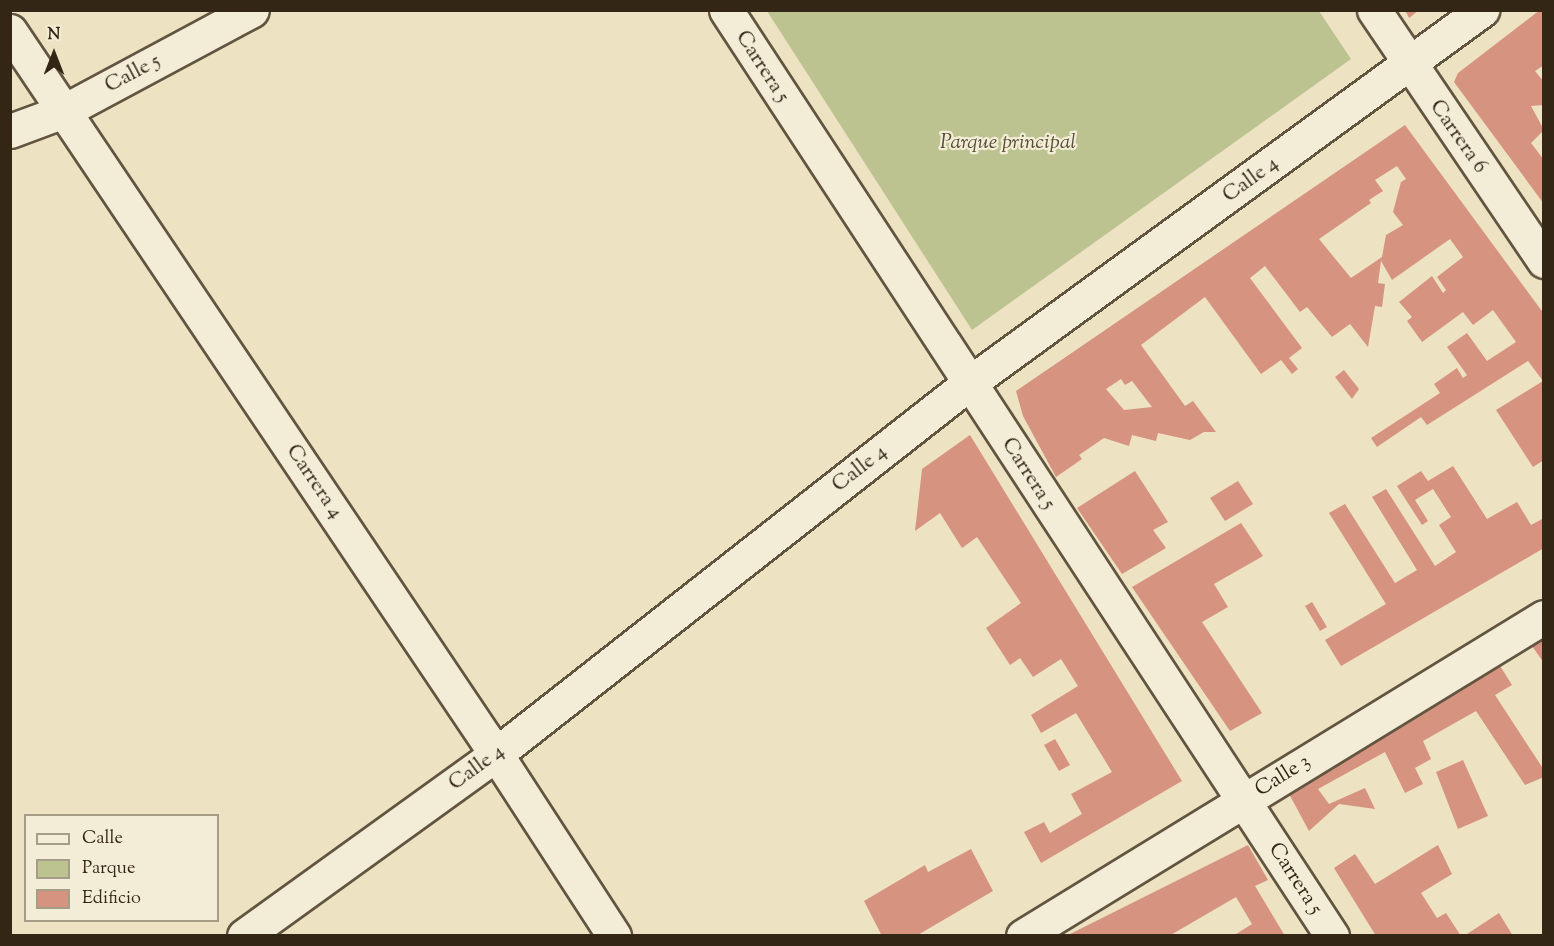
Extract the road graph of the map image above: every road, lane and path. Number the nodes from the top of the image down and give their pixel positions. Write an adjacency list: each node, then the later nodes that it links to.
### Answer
1 (252, 10): 7 (street, Calle 5)
2 (726, 10): 10 (street, Carrera 5)
3 (1374, 10): 6 (street, Carrera 6)
4 (1482, 10): 6 (street, Calle 4)
5 (10, 31): 7 (street, Carrera 4)
6 (1408, 65): 9 (street, Carrera 6); 10 (street, Calle 4)
7 (64, 111): 8 (street, Calle 5); 12 (street, Carrera 4)
8 (10, 131)
9 (1544, 261)
10 (968, 384): 12 (street, Calle 4); 13 (street, Carrera 5)
11 (1544, 617): 13 (street, Calle 3)
12 (496, 754): 14 (street, Calle 4); 15 (street, Carrera 4)
13 (1243, 801): 16 (street, Calle 3); 17 (street, Carrera 5)
14 (244, 936)
15 (614, 936)
16 (1023, 936)
17 (1332, 936)

